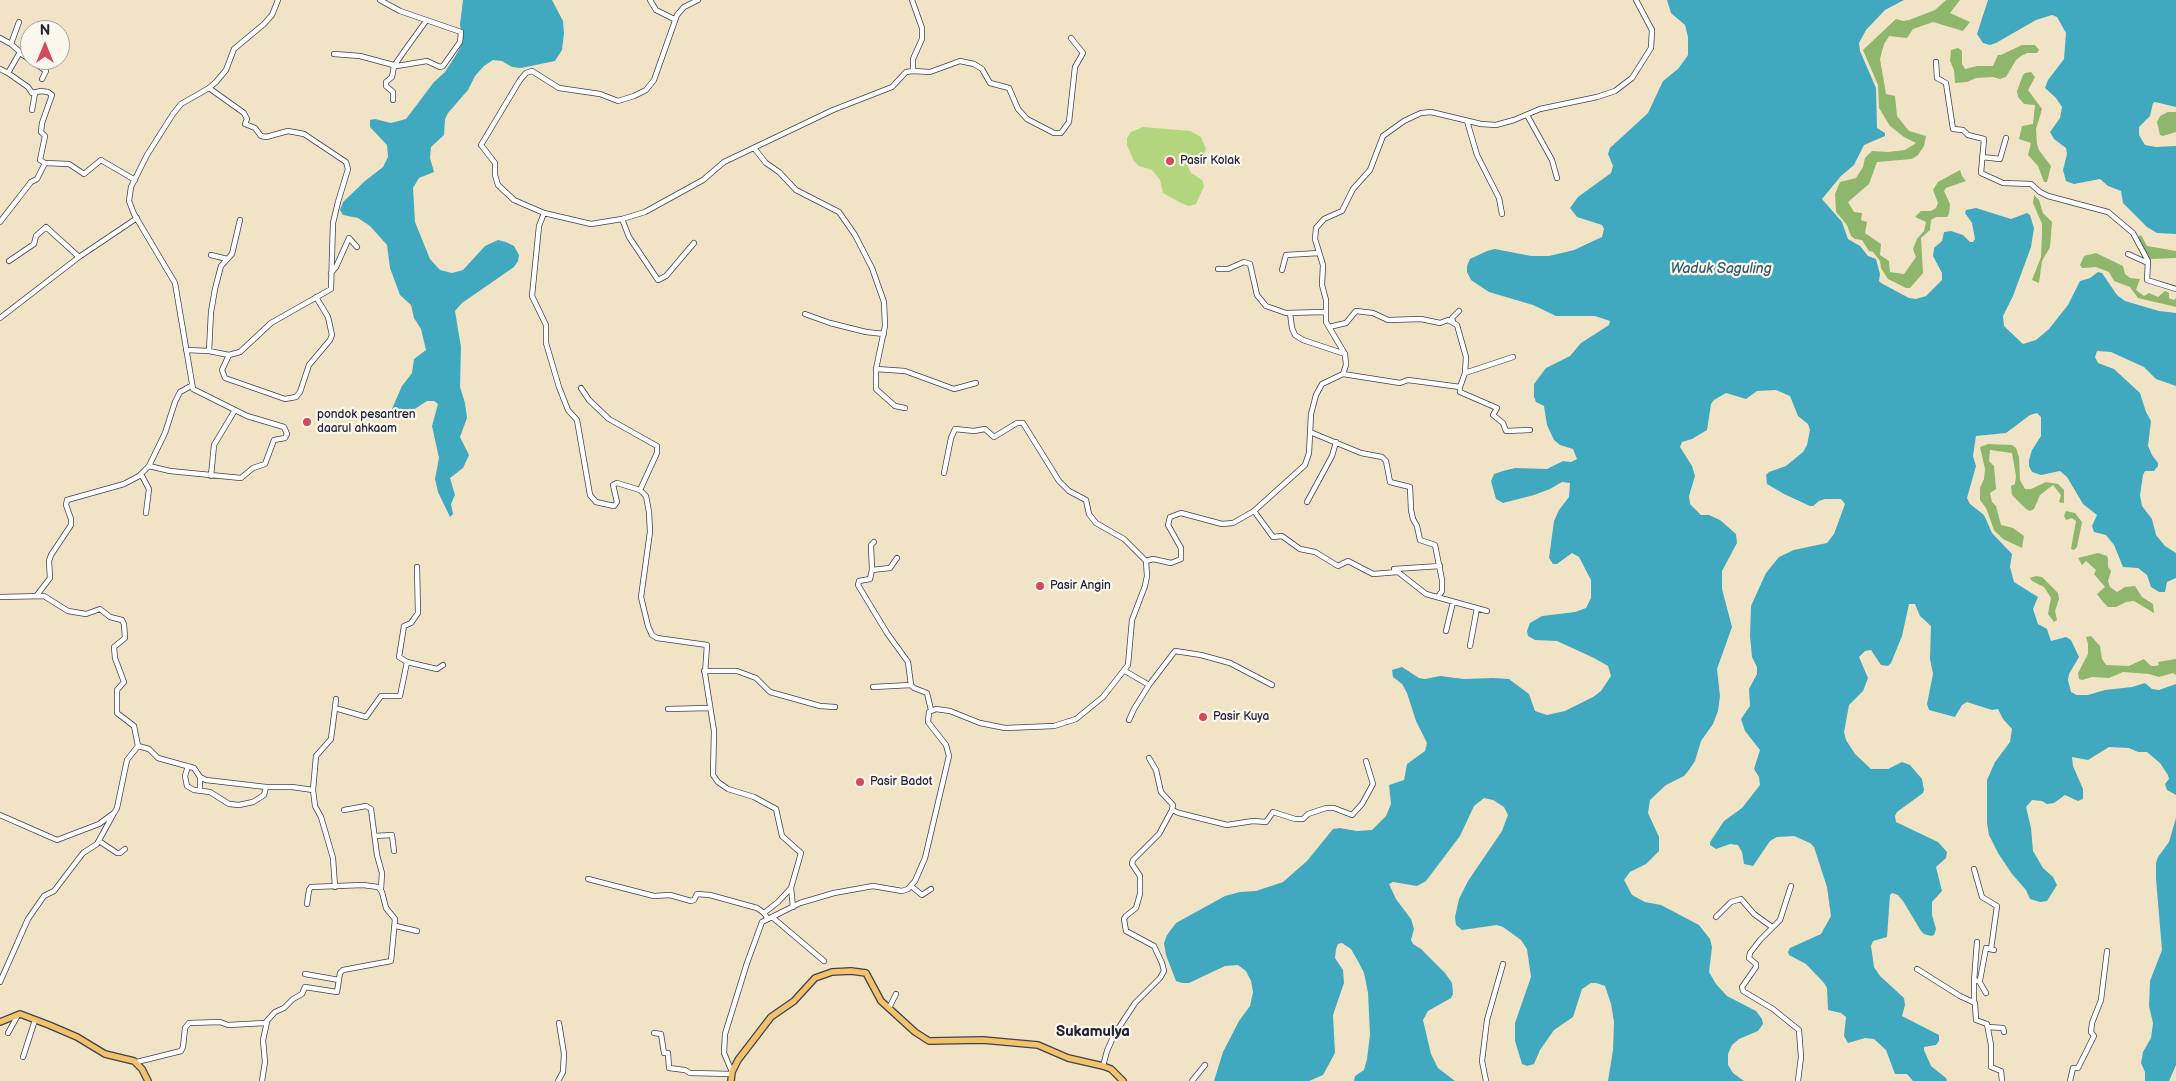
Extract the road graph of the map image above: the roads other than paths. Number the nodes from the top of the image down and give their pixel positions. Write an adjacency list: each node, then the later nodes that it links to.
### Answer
1 (278, 0): 22 (street)
2 (380, 0): 8 (street)
3 (650, 0): 7 (street)
4 (698, 0): 7 (street)
5 (912, 0): 19 (street)
6 (1636, 0): 26 (street)
7 (674, 19): 34 (street)
8 (426, 21): 16 (street); 16 (street)
9 (19, 22): 12 (street)
10 (0, 38): 12 (street)
11 (1071, 38): 19 (street)
12 (12, 44): 13 (street)
13 (20, 53): 20 (street)
14 (334, 54): 16 (street)
15 (1936, 62): 30 (street)
16 (394, 66): 24 (street)
17 (0, 69): 20 (street)
18 (45, 70): 21 (street)
19 (913, 71): 29 (street)
20 (8, 72): 23 (street)
21 (42, 79)
22 (209, 88): 33 (street); 51 (street)
23 (35, 93): 25 (street); 31 (street)
24 (393, 100)
25 (32, 110)
26 (1527, 115): 27 (street); 32 (street)
27 (1467, 121): 35 (street); 42 (street)
28 (2006, 138): 30 (street)
29 (754, 148): 37 (street); 61 (street)
30 (1982, 157): 48 (street)
31 (45, 163): 33 (street); 39 (street)
32 (1557, 178)
33 (135, 180): 36 (street)
34 (544, 213): 37 (street); 83 (street)
35 (1502, 214)
36 (137, 218): 45 (street); 62 (street)
37 (622, 219): 40 (street)
38 (240, 220): 46 (street)
39 (0, 222)
40 (694, 244)
41 (358, 248): 51 (street)
42 (1319, 253): 50 (street); 55 (street)
43 (2128, 254): 48 (street)
44 (212, 255): 46 (street)
45 (78, 257): 47 (street); 58 (street)
46 (227, 259): 63 (street)
47 (9, 261)
48 (2148, 263): 52 (street)
49 (1218, 269): 56 (street)
50 (1282, 270)
51 (331, 272): 53 (street)
52 (2176, 289)
53 (316, 297): 65 (street); 65 (street)
54 (1459, 311): 59 (street)
55 (1325, 312): 56 (street); 60 (street)
56 (1290, 313): 64 (street)
57 (805, 314): 61 (street)
58 (0, 318)
59 (1453, 322): 60 (street); 68 (street)
60 (1329, 327): 64 (street)
61 (884, 334): 67 (street)
62 (186, 350): 63 (street); 71 (street)
63 (209, 351): 65 (street)
64 (1345, 354): 69 (street)
65 (229, 355)
66 (1513, 357): 68 (street)
67 (876, 369): 70 (street); 74 (street)
68 (1465, 373): 72 (street)
69 (1343, 374): 72 (street); 77 (street)
70 (976, 383)
71 (191, 386): 75 (street); 79 (street)
72 (1460, 387): 76 (street)
73 (581, 388): 83 (street)
74 (905, 408)
75 (235, 410): 82 (street); 82 (street)
76 (1530, 430)
77 (1310, 432): 78 (street); 85 (street)
78 (1336, 442): 84 (street); 90 (street)
79 (149, 466): 81 (street); 82 (street)
80 (944, 473): 89 (street)
81 (141, 474): 86 (street); 94 (street)
82 (211, 476)
83 (640, 490): 104 (street)
84 (1307, 502)
85 (1254, 511): 89 (street); 93 (street)
86 (146, 513)
87 (874, 542): 92 (street)
88 (897, 558): 92 (street)
89 (1146, 561): 105 (street)
90 (1440, 566): 93 (street); 96 (street)
91 (416, 567): 102 (street)
92 (872, 570): 106 (street)
93 (1391, 572): 96 (street)
94 (37, 596): 95 (street); 117 (street)
95 (0, 597)
96 (1438, 598): 97 (street)
97 (1453, 602): 98 (street); 100 (street)
98 (1477, 608): 99 (street); 101 (street)
99 (1486, 611)
100 (1446, 631)
101 (1470, 646)
102 (407, 662): 103 (street); 111 (street)
103 (443, 665)
104 (704, 671): 112 (street); 113 (street)
105 (1125, 671): 107 (street); 115 (street)
106 (911, 685): 109 (street); 115 (street)
107 (1149, 685): 108 (street); 116 (street)
108 (1272, 685)
109 (873, 687)
110 (336, 698): 111 (street)
111 (335, 708): 123 (street)
112 (709, 708): 114 (street); 138 (street)
113 (835, 708)
114 (668, 709)
115 (931, 710): 135 (street)
116 (1129, 720)
117 (138, 746): 120 (street); 127 (street)
118 (1149, 758): 126 (street)
119 (1366, 761): 126 (street)
120 (188, 766): 121 (street); 124 (street)
121 (200, 777): 122 (street); 124 (street)
122 (266, 787): 123 (street); 124 (street)
123 (312, 790): 137 (street)
124 (200, 791)
125 (344, 810): 129 (street)
126 (1172, 810): 174 (street)
127 (114, 813): 128 (street); 130 (street)
128 (0, 815)
129 (374, 836): 132 (street); 139 (street)
130 (99, 841): 131 (street); 157 (street)
131 (124, 849)
132 (394, 851)
133 (1974, 869): 149 (street)
134 (588, 879): 143 (street)
135 (911, 886): 140 (street); 142 (street)
136 (1791, 886): 147 (street)
137 (335, 887): 139 (street); 141 (street)
138 (791, 888): 142 (street); 143 (street)
139 (381, 889): 146 (street)
140 (931, 889)
141 (307, 904)
142 (793, 907): 145 (street)
143 (764, 913): 145 (street)
144 (1716, 917): 147 (street)
145 (770, 918): 151 (street); 175 (street)
146 (396, 926): 148 (street); 155 (street)
147 (1772, 927): 183 (street)
148 (417, 930)
149 (1990, 949): 156 (street); 156 (street)
150 (2107, 951): 185 (street)
151 (824, 961)
152 (1503, 964): 182 (street)
153 (1917, 969): 160 (street)
154 (305, 974): 155 (street)
155 (339, 980): 165 (street)
156 (1977, 981): 158 (street); 160 (street)
157 (0, 982)
158 (1986, 993)
159 (896, 994): 161 (street)
160 (1974, 1002): 167 (street)
161 (889, 1008): 174 (main road); 175 (main road)
162 (18, 1015): 163 (main road); 164 (main road); 169 (street)
163 (35, 1020): 171 (street); 172 (main road)
164 (0, 1022)
165 (267, 1022): 172 (street); 177 (street)
166 (559, 1023): 178 (street)
167 (1988, 1027): 168 (street); 184 (street)
168 (2004, 1032)
169 (8, 1033)
170 (654, 1033): 175 (street)
171 (23, 1056)
172 (137, 1062): 176 (main road)
173 (1205, 1065): 181 (street)
174 (1103, 1066): 180 (main road)
175 (732, 1073): 179 (main road)
176 (148, 1081)
177 (262, 1081)
178 (558, 1081)
179 (731, 1081)
180 (1123, 1081)
181 (1192, 1081)
182 (1486, 1081)
183 (1798, 1081)
184 (2002, 1081)
185 (2070, 1081)

